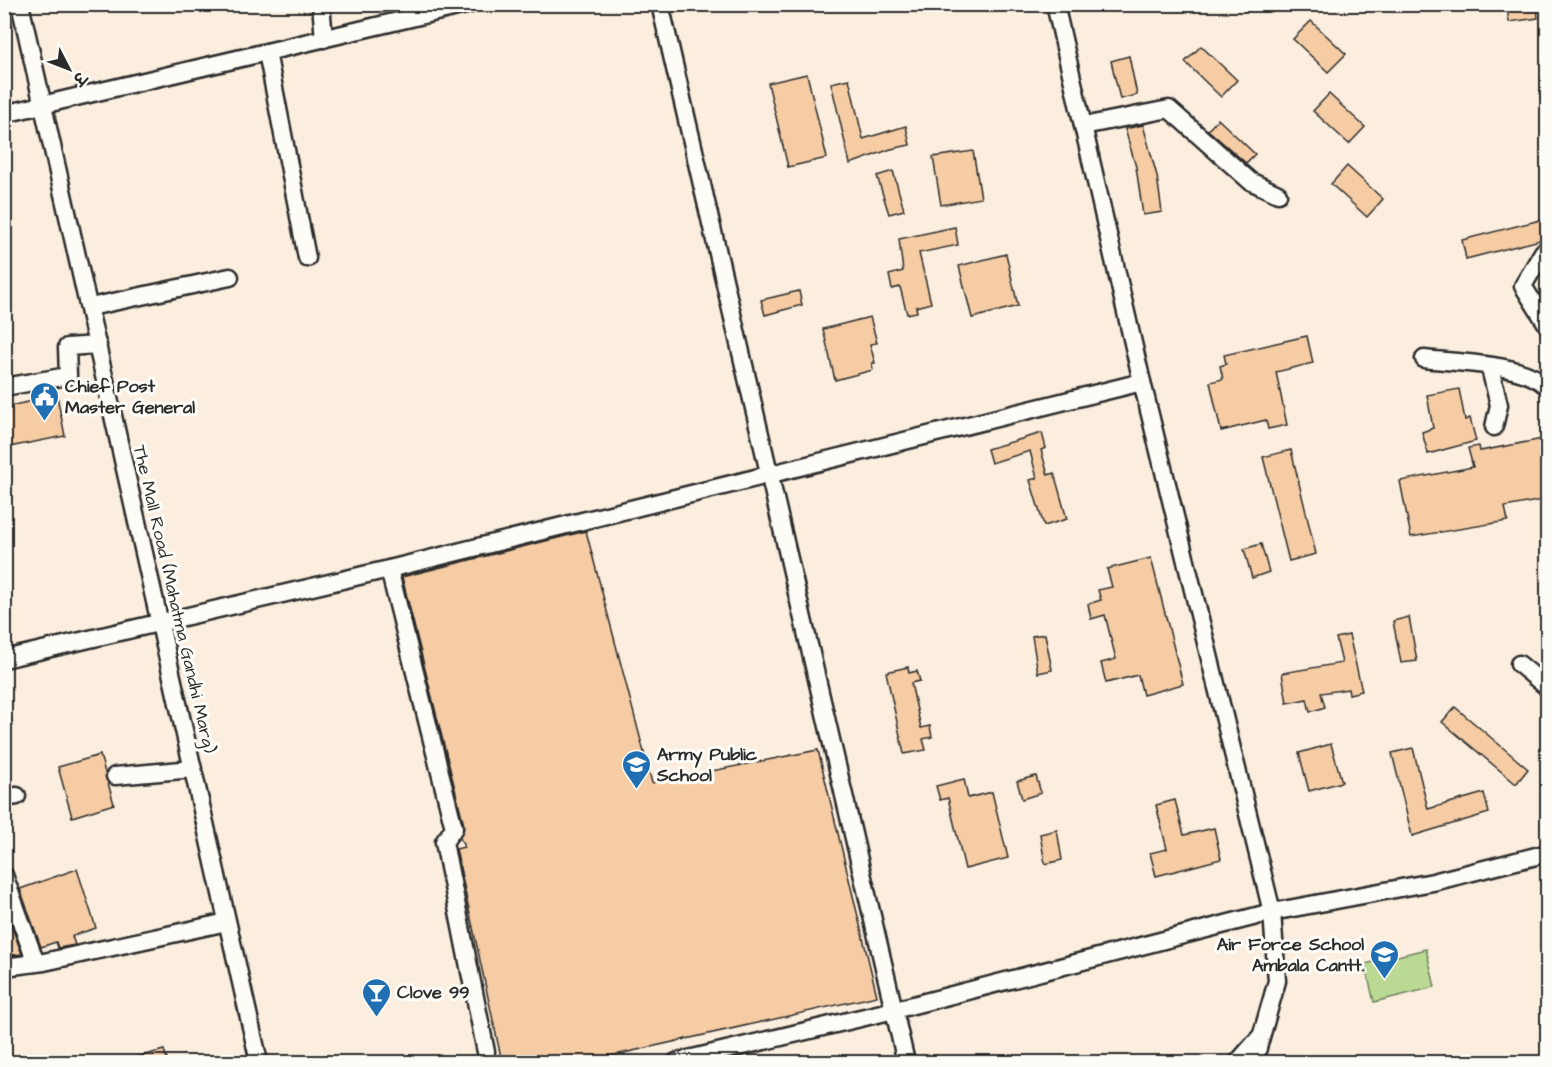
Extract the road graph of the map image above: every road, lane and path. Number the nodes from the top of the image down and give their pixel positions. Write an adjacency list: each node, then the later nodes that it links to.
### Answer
1 (20, 4): 8 (street, The Mall Road (Mahatma Gandhi Marg))
2 (321, 4): 6 (street)
3 (470, 4): 6 (street)
4 (660, 4): 24 (street)
5 (1055, 4): 10 (street)
6 (324, 39): 7 (street)
7 (267, 52): 8 (street); 13 (street)
8 (44, 104): 9 (street); 15 (street, The Mall Road (Mahatma Gandhi Marg))
9 (4, 114)
10 (1083, 126): 11 (street); 20 (street)
11 (1278, 194)
12 (1548, 251): 16 (street)
13 (307, 258)
14 (230, 277): 15 (street)
15 (90, 307): 17 (street, The Mall Road (Mahatma Gandhi Marg))
16 (1548, 326)
17 (98, 345): 22 (street); 26 (street, The Mall Road (Mahatma Gandhi Marg))
18 (1424, 359): 19 (street)
19 (1490, 368): 21 (street); 23 (street)
20 (1142, 382): 24 (street); 34 (street)
21 (1547, 383)
22 (4, 387)
23 (1494, 428)
24 (770, 476): 25 (street); 38 (street)
25 (389, 569): 26 (street); 40 (street)
26 (160, 622): 27 (street); 30 (street, The Mall Road (Mahatma Gandhi Marg))
27 (4, 659)
28 (1518, 664): 29 (street)
29 (1548, 688)
30 (193, 769): 31 (street); 35 (street, The Mall Road (Mahatma Gandhi Marg))
31 (115, 776)
32 (1548, 853): 34 (street)
33 (4, 875): 36 (street)
34 (1272, 912): 38 (street); 39 (street)
35 (227, 922): 36 (street); 41 (street, The Mall Road (Mahatma Gandhi Marg))
36 (36, 963): 37 (street)
37 (4, 967)
38 (894, 1010): 42 (street); 43 (street)
39 (1264, 1032): 44 (street); 45 (street)
40 (486, 1052)
41 (258, 1062)
42 (676, 1062)
43 (906, 1062)
44 (1238, 1062)
45 (1254, 1062)

